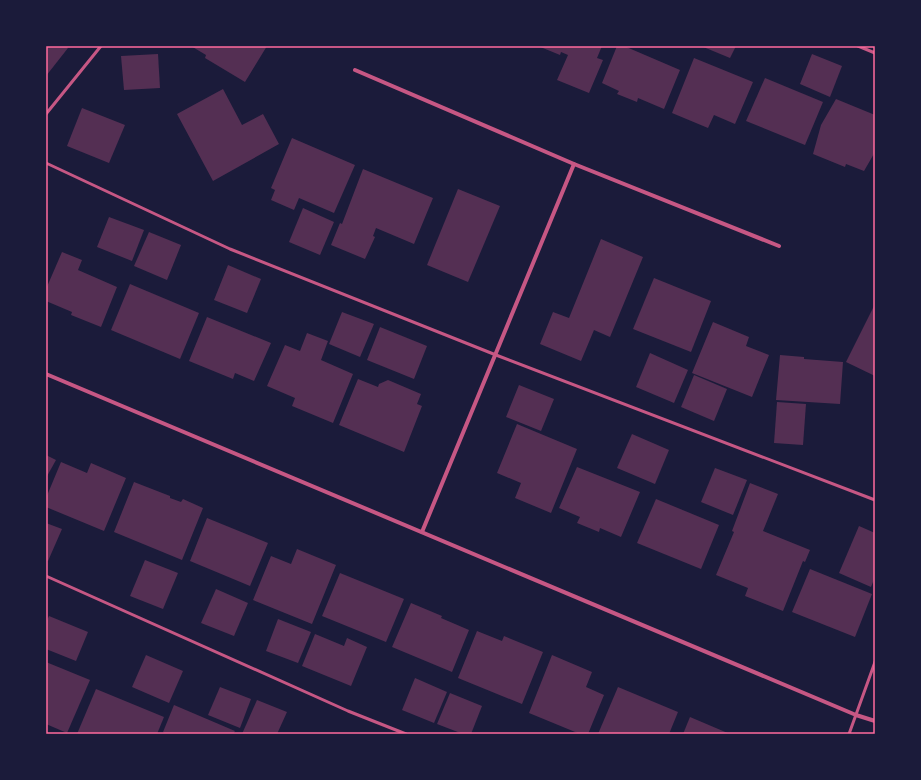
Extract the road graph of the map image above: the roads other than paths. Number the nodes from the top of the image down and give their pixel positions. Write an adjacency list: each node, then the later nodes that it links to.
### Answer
1 (101, 46): 5 (lane)
2 (858, 46): 3 (lane)
3 (875, 53)
4 (356, 70): 7 (street)
5 (46, 114)
6 (46, 163): 9 (lane)
7 (574, 164): 8 (street); 9 (street)
8 (779, 246)
9 (496, 355): 11 (lane); 12 (street)
10 (46, 374): 12 (street)
11 (875, 500)
12 (422, 532): 15 (street)
13 (46, 576): 17 (lane)
14 (875, 662): 15 (lane)
15 (856, 715): 16 (street); 18 (lane)
16 (875, 721)
17 (406, 734)
18 (849, 734)

